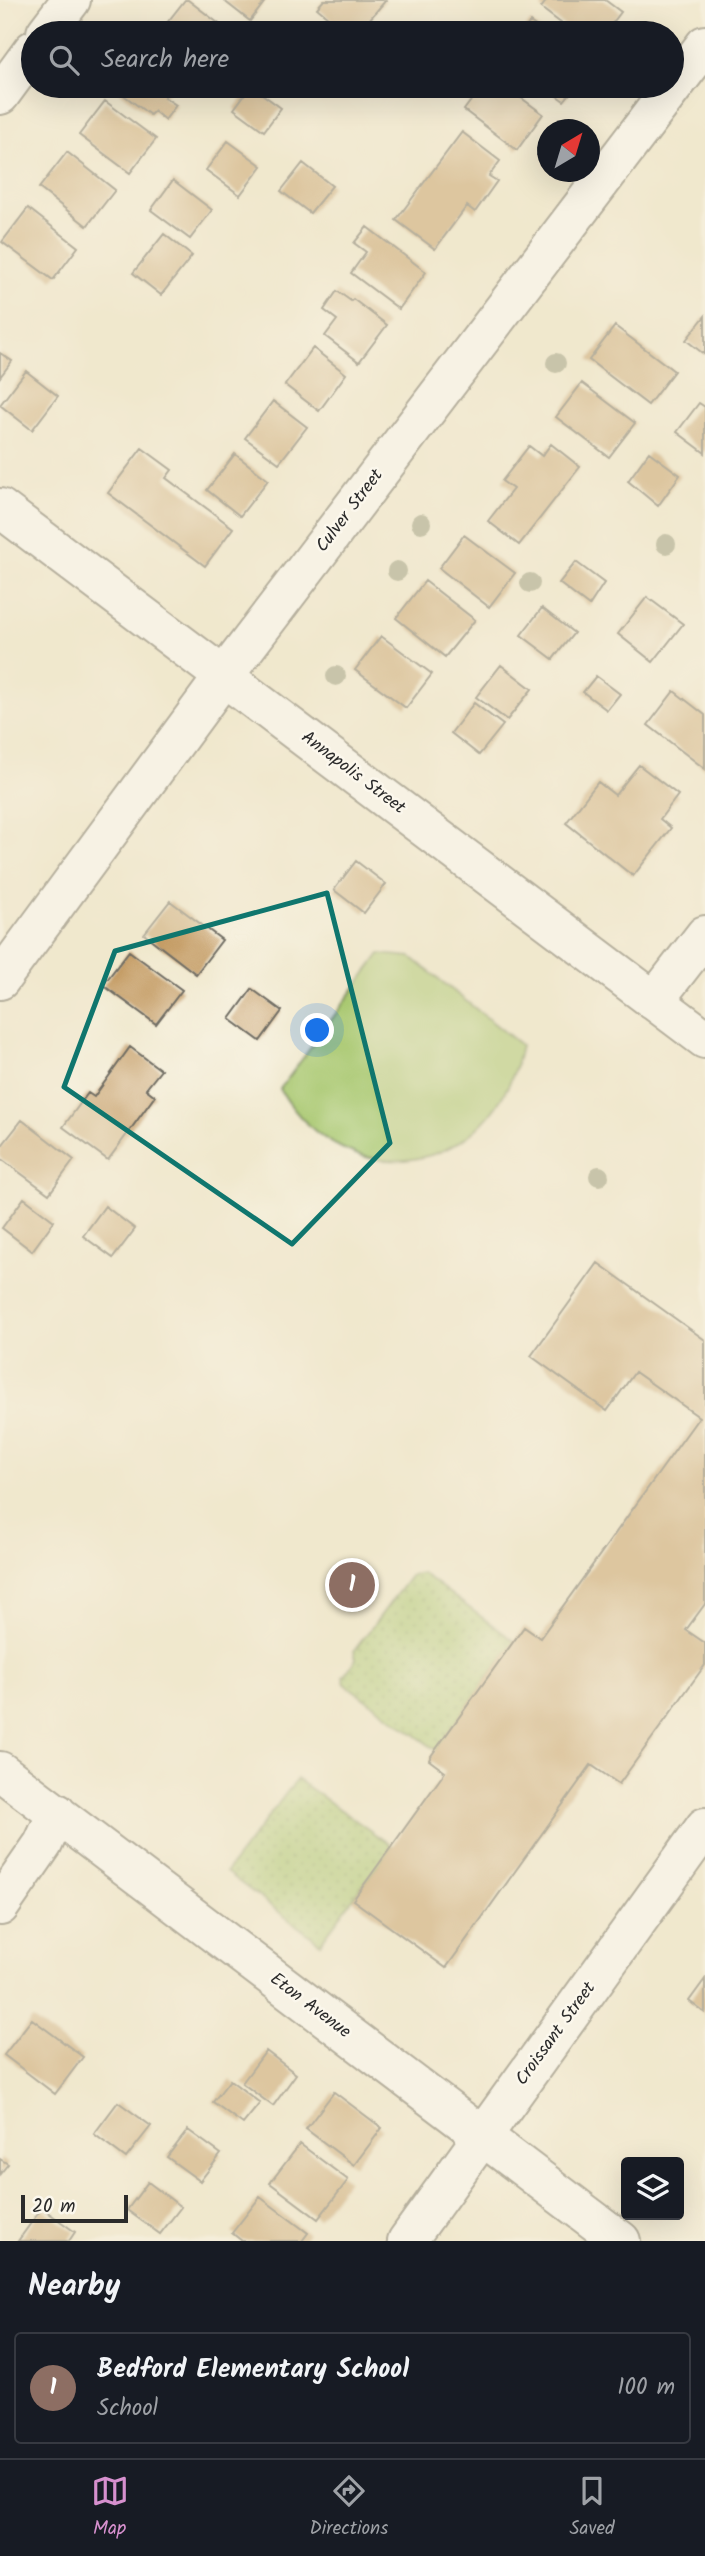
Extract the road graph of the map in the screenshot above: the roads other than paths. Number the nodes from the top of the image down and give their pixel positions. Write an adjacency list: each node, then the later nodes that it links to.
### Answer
1 (71, 0): 2 (street)
2 (55, 21)
3 (705, 45): 5 (street, Culver Street)
4 (21, 66): 6 (street)
5 (684, 73)
6 (0, 95)
7 (665, 98): 9 (street, Culver Street)
8 (0, 508): 9 (street, Annapolis Street)
9 (224, 676): 11 (street, Culver Street); 12 (street, Annapolis Street)
10 (705, 935): 12 (street)
11 (0, 980)
12 (654, 1001): 13 (street, Annapolis Street)
13 (705, 1039)
14 (0, 1771): 15 (street, Eton Avenue)
15 (57, 1813): 17 (street); 18 (street, Eton Avenue)
16 (705, 1827): 18 (street, Croissant Street)
17 (0, 1906)
18 (482, 2136): 19 (street, Croissant Street); 20 (street, Eton Avenue)
19 (407, 2241)
20 (621, 2241)

